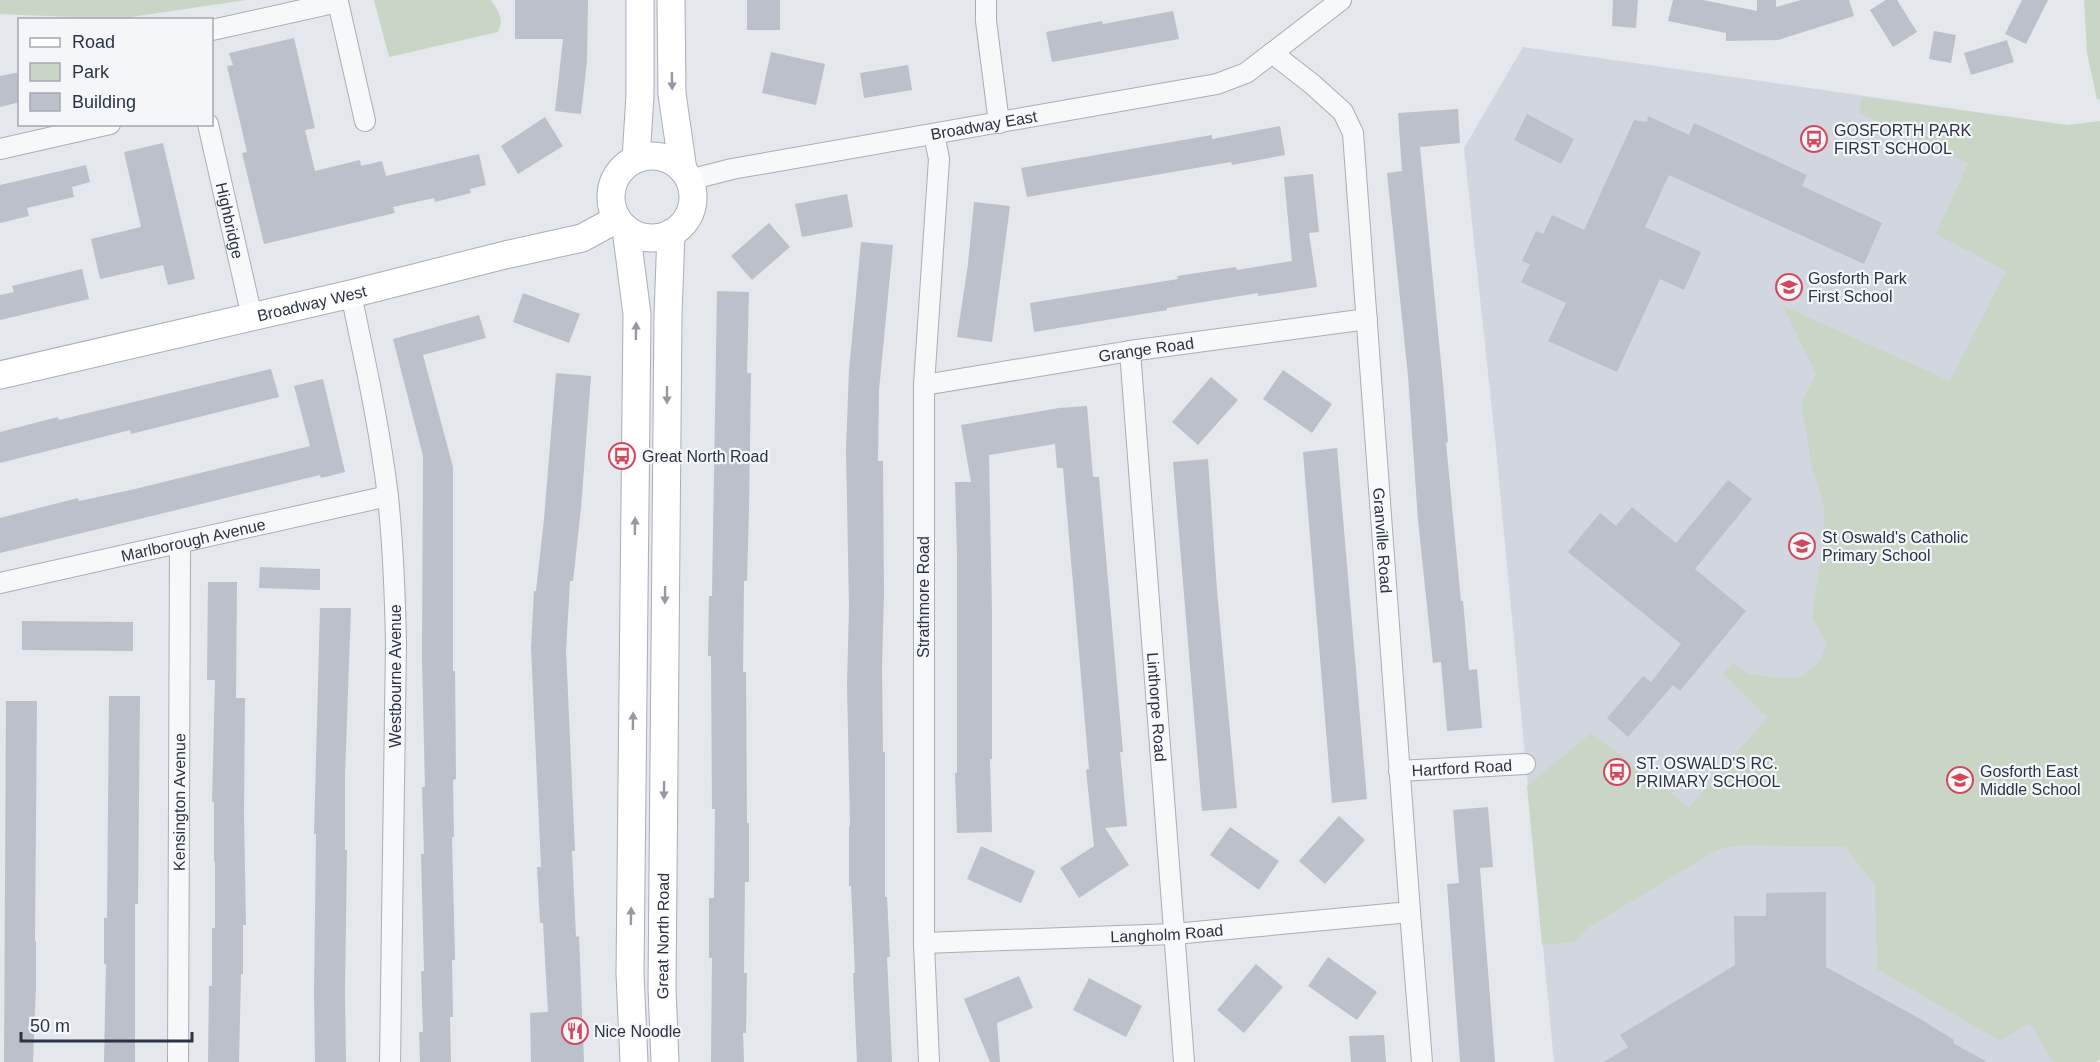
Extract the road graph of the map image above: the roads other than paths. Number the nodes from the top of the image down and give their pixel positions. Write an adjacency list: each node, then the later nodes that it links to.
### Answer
1 (640, 0): 13 (main road)
2 (671, 0): 14 (main road, one-way to 14)
3 (986, 0): 8 (street)
4 (1341, 0): 6 (street, Broadway East)
5 (213, 30): 7 (street)
6 (1272, 53): 8 (street, Broadway East); 19 (street, Granville Road)
7 (365, 121)
8 (999, 123): 11 (street, Broadway East)
9 (101, 126): 12 (street)
10 (208, 126): 18 (street, Highbridge)
11 (934, 134): 14 (street, Broadway East); 22 (street, Strathmore Road)
12 (0, 149)
13 (636, 159): 14 (main road); 15 (main road, Great North Road)
14 (686, 175): 16 (main road)
15 (622, 224): 16 (main road); 17 (main road, Broadway West); 33 (main road, Great North Road, one-way to 15)
16 (671, 233): 34 (main road, Great North Road, one-way to 34)
17 (351, 294): 18 (main road, Broadway West); 23 (street, Westbourne Avenue)
18 (252, 317): 21 (main road, Broadway West)
19 (1367, 319): 20 (street, Grange Road); 27 (street, Granville Road)
20 (1130, 351): 22 (street, Grange Road); 29 (street, Linthorpe Road)
21 (0, 375)
22 (924, 385): 30 (street, Strathmore Road)
23 (388, 496): 24 (street, Marlborough Avenue); 32 (street, Westbourne Avenue)
24 (180, 543): 25 (street, Marlborough Avenue); 31 (street, Kensington Avenue)
25 (0, 583)
26 (1525, 764): 27 (street, Hartford Road)
27 (1399, 771): 28 (street, Granville Road)
28 (1410, 912): 29 (street, Langholm Road); 37 (street, Granville Road)
29 (1174, 934): 30 (street, Langholm Road); 36 (street, Linthorpe Road)
30 (924, 943): 35 (street, Strathmore Road)
31 (178, 1062)
32 (390, 1062)
33 (634, 1062)
34 (665, 1062)
35 (929, 1062)
36 (1184, 1062)
37 (1422, 1062)

